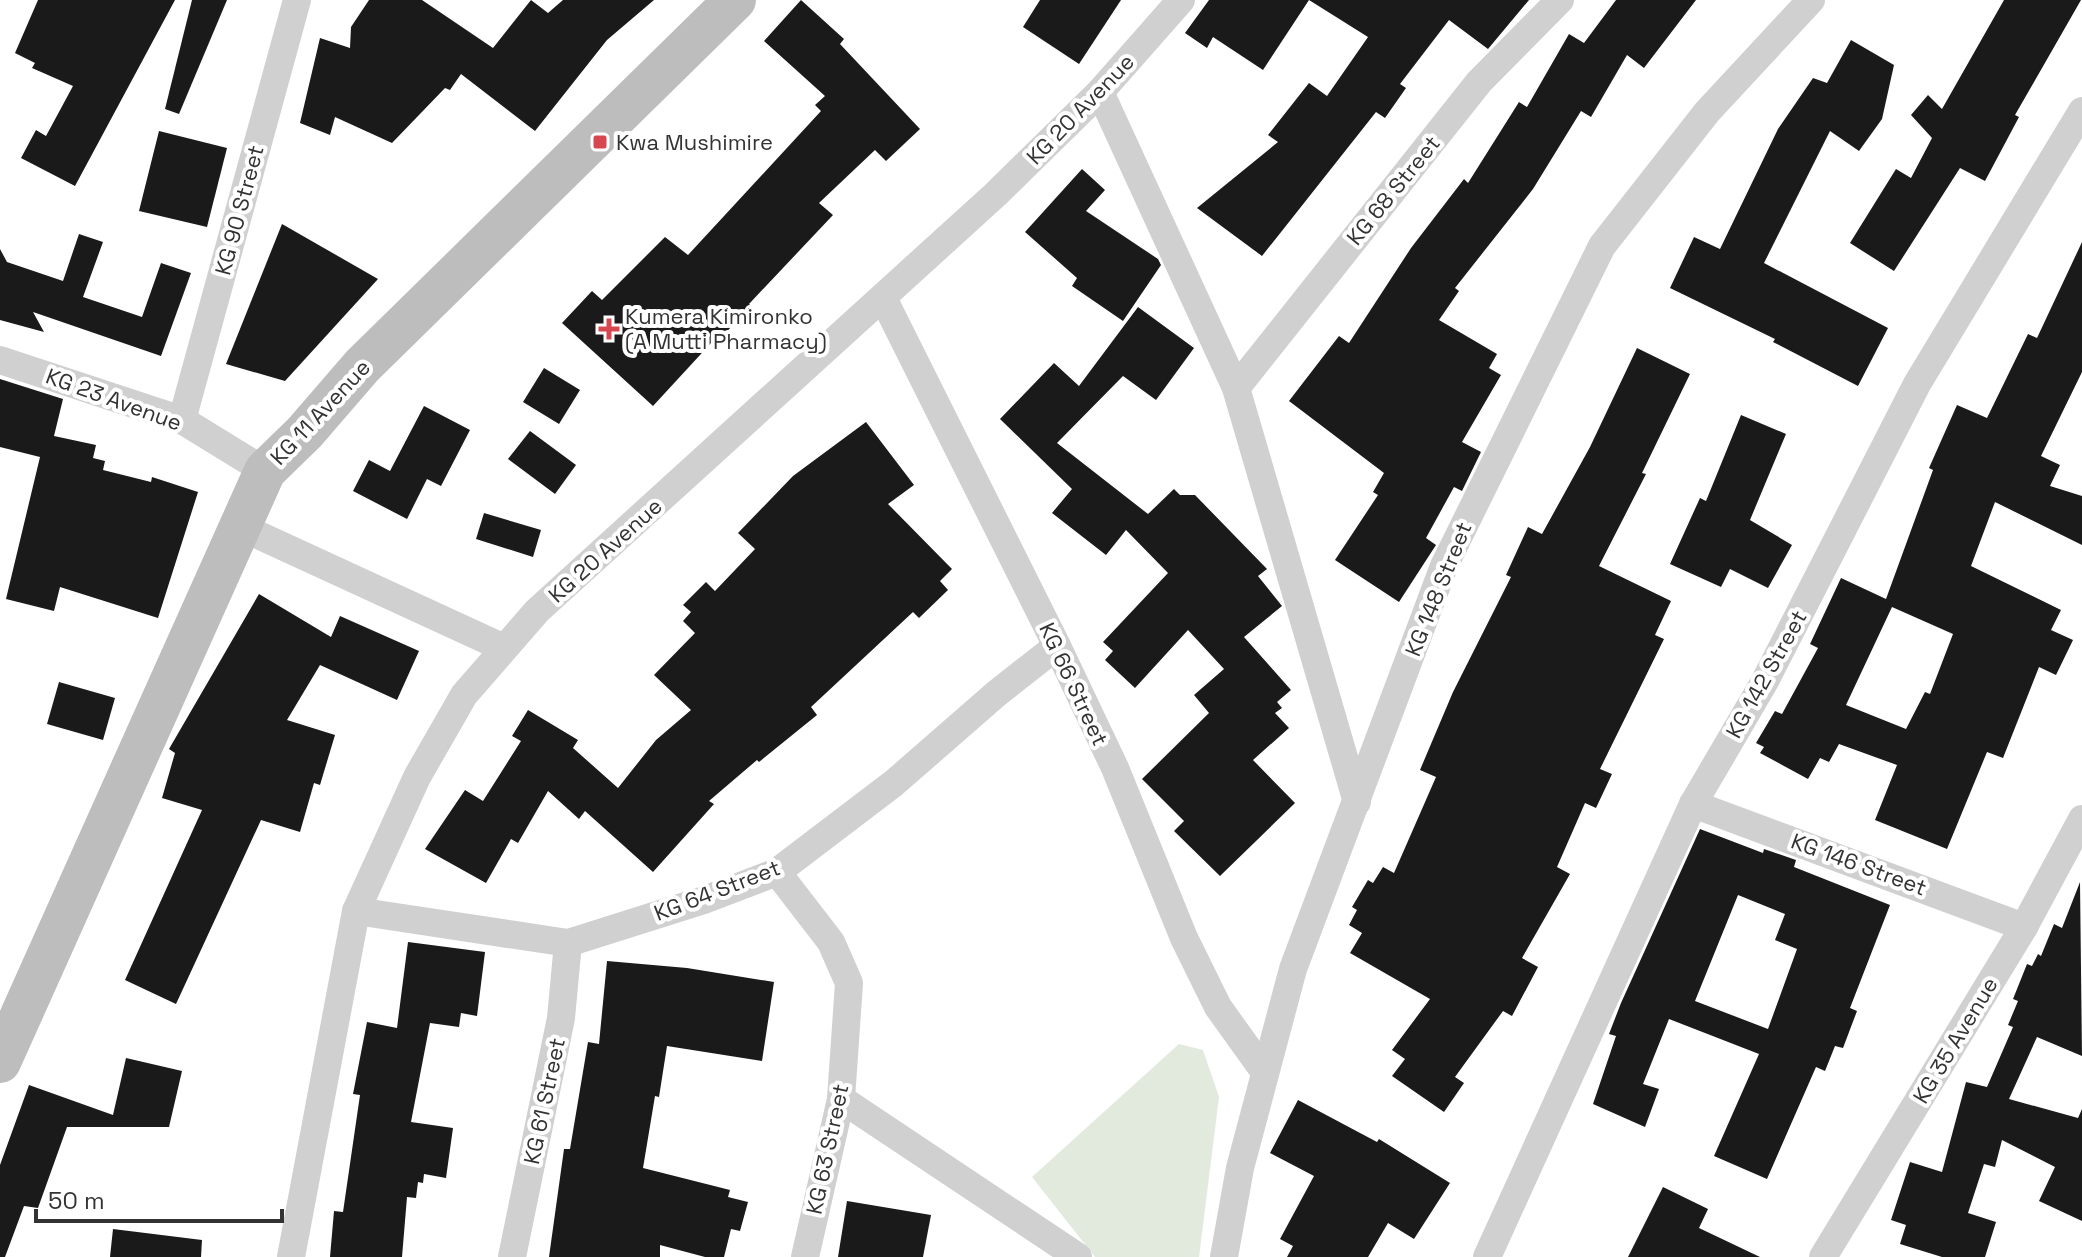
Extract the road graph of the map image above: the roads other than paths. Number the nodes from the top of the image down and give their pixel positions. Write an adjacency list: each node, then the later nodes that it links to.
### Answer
1 (297, 0): 11 (street, KG 90 Street)
2 (735, 0): 12 (main road, KG 11 Avenue)
3 (1181, 0): 6 (street, KG 20 Avenue)
4 (1560, 0): 10 (street, KG 68 Street)
5 (1811, 0): 16 (street, KG 148 Street)
6 (1100, 92): 8 (street, KG 20 Avenue); 10 (street)
7 (2082, 111): 17 (street, KG 142 Street)
8 (883, 298): 14 (street, KG 66 Street); 15 (street, KG 20 Avenue)
9 (0, 360): 11 (street, KG 23 Avenue)
10 (1236, 388): 16 (street)
11 (182, 420): 12 (street, KG 23 Avenue)
12 (265, 471): 13 (main road, KG 11 Avenue)
13 (241, 527): 15 (street); 23 (main road, KG 11 Avenue)
14 (1057, 646): 19 (street, KG 64 Street); 24 (street, KG 66 Street)
15 (504, 648): 20 (street, KG 20 Avenue)
16 (1357, 802): 24 (street, KG 148 Street)
17 (1693, 804): 21 (street, KG 146 Street); 31 (street, KG 142 Street)
18 (2082, 819): 21 (street, KG 35 Avenue)
19 (777, 872): 22 (street, KG 64 Street); 25 (street, KG 63 Street)
20 (356, 911): 22 (street, KG 64 Street); 26 (street, KG 20 Avenue)
21 (2024, 927): 32 (street, KG 35 Avenue)
22 (568, 943): 27 (street, KG 61 Street)
23 (0, 1062)
24 (1264, 1071): 30 (street, KG 148 Street)
25 (841, 1099): 28 (street, KG 63 Street); 29 (street)
26 (291, 1257)
27 (512, 1257)
28 (805, 1257)
29 (1078, 1257)
30 (1224, 1257)
31 (1487, 1257)
32 (1823, 1257)

